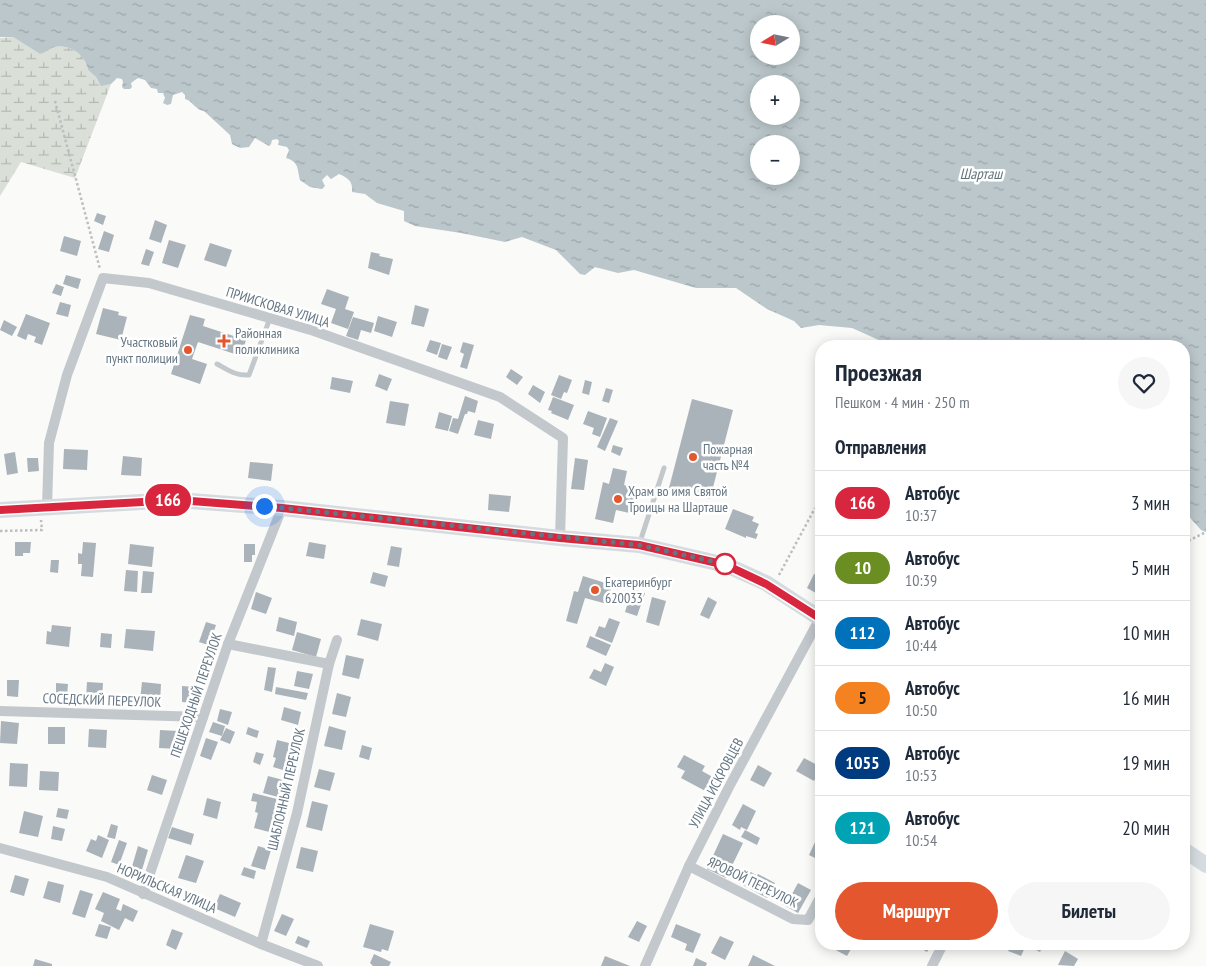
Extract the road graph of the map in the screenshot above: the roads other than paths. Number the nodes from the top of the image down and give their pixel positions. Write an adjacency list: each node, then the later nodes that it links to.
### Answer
1 (270, 318): 2 (lane); 6 (street, ПРИИСКОВАЯ УЛИЦА); 7 (street, ПРИИСКОВАЯ УЛИЦА)
2 (217, 364)
3 (664, 468): 8 (lane)
4 (282, 508): 6 (main road); 7 (main road); 12 (street, ПЕШЕХОДНЫЙ ПЕРЕУЛОК)
5 (0, 510): 6 (main road)
6 (44, 511)
7 (560, 538): 8 (main road)
8 (639, 545): 9 (main road)
9 (815, 615)
10 (815, 627): 19 (street, УЛИЦА ИСКРОВЦЕВ)
11 (337, 640): 13 (street, ШАБЛОННЫЙ ПЕРЕУЛОК)
12 (228, 644): 13 (street); 15 (street, ПЕШЕХОДНЫЙ ПЕРЕУЛОК)
13 (329, 664): 22 (street, ШАБЛОННЫЙ ПЕРЕУЛОК)
14 (0, 710): 15 (street, СОСЕДСКИЙ ПЕРЕУЛОК)
15 (203, 717): 20 (street, ПЕШЕХОДНЫЙ ПЕРЕУЛОК)
16 (0, 848): 20 (street, НОРИЛЬСКАЯ УЛИЦА)
17 (1190, 854): 18 (main road)
18 (1206, 865)
19 (689, 866): 21 (street, ЯРОВОЙ ПЕРЕУЛОК); 25 (street, УЛИЦА ИСКРОВЦЕВ)
20 (143, 894): 22 (street, НОРИЛЬСКАЯ УЛИЦА)
21 (815, 907)
22 (261, 944): 24 (street, НОРИЛЬСКАЯ УЛИЦА)
23 (940, 950): 26 (street)
24 (318, 966)
25 (645, 966)
26 (932, 966)

